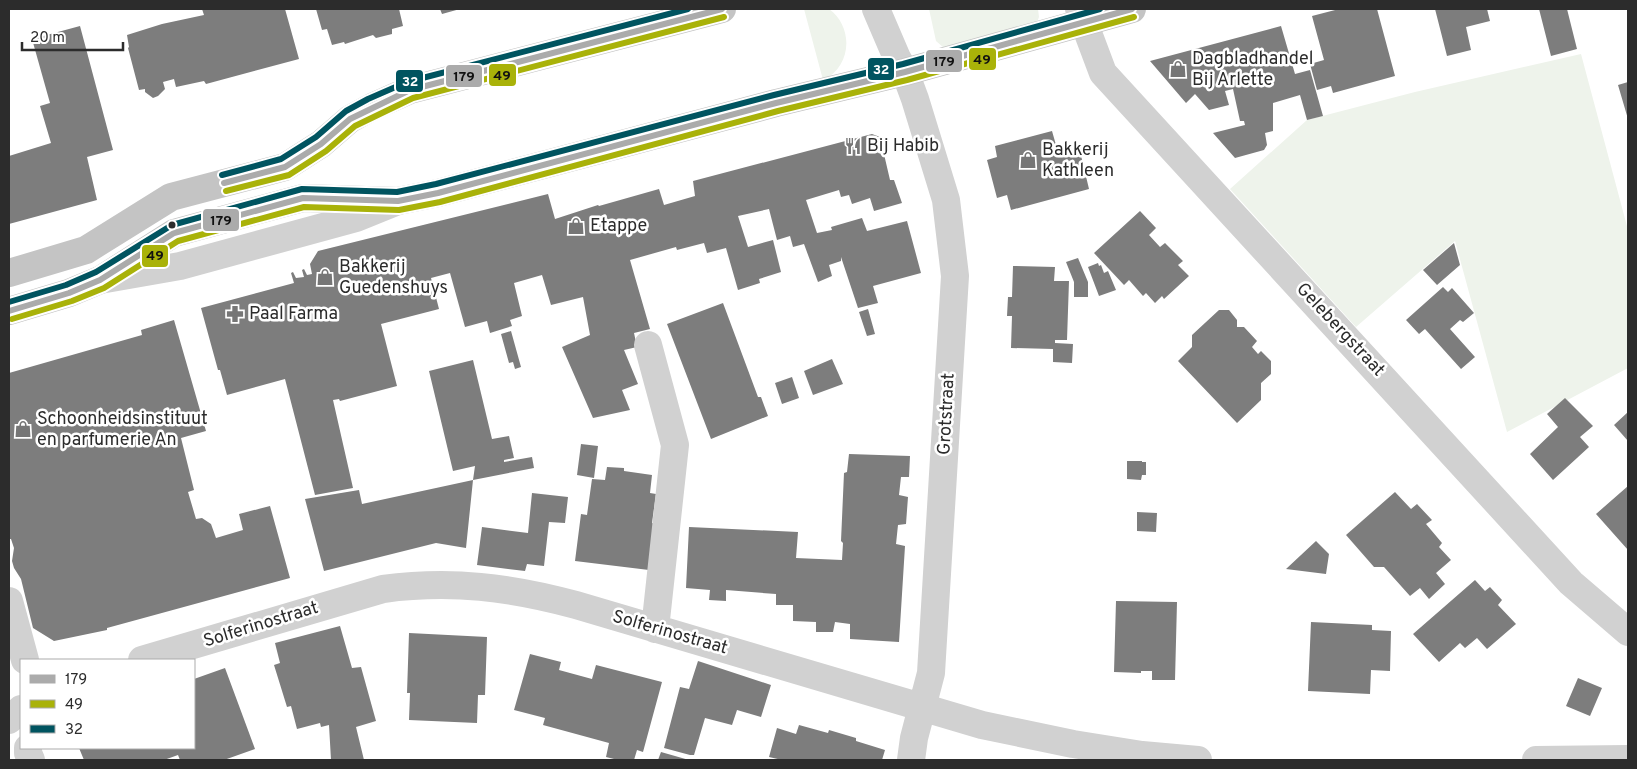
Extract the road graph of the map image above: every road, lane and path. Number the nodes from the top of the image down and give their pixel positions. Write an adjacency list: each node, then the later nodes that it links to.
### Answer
1 (722, 9): 6 (main road)
2 (876, 9): 5 (street, Grotstraat)
3 (1132, 9): 4 (main road)
4 (1082, 15): 5 (main road); 11 (street, Gelebergstraat)
5 (905, 72): 7 (main road); 14 (street, Grotstraat)
6 (9, 272)
7 (9, 311)
8 (648, 345): 10 (street)
9 (9, 601): 12 (street)
10 (656, 629): 13 (street, Solferinostraat); 14 (street, Solferinostraat)
11 (1628, 632)
12 (24, 659)
13 (145, 659)
14 (923, 707): 18 (street, Grotstraat); 19 (street, Solferinostraat)
15 (20, 710): 16 (street)
16 (9, 720)
17 (1628, 758): 20 (street)
18 (911, 760)
19 (1198, 760)
20 (1536, 760)

